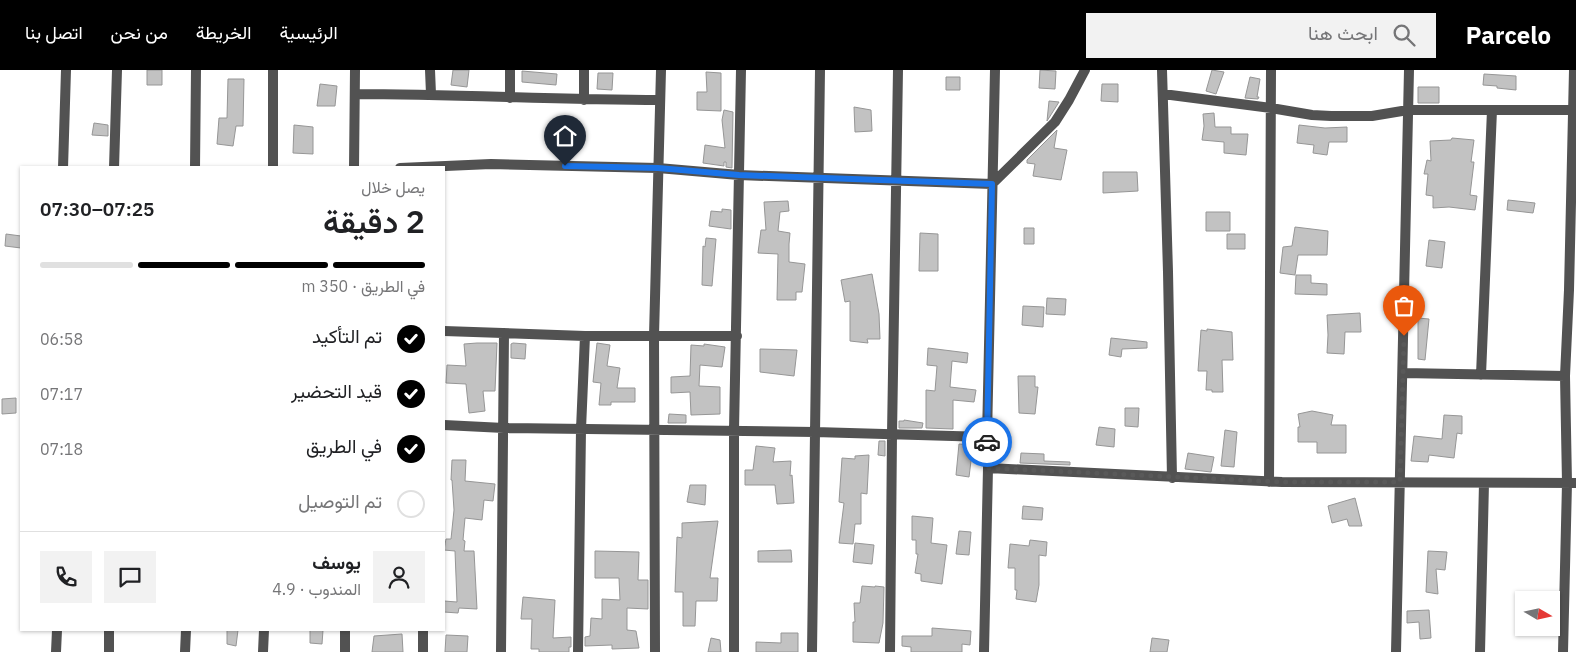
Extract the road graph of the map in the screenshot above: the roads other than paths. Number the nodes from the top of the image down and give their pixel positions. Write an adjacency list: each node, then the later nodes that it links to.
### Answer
1 (66, 70): 29 (street)
2 (116, 70): 30 (street)
3 (196, 70): 31 (street)
4 (273, 70): 32 (street)
5 (355, 70): 19 (street)
6 (430, 70): 20 (street)
7 (510, 70): 22 (street)
8 (584, 70): 23 (street)
9 (661, 70): 24 (street)
10 (741, 70): 36 (street)
11 (820, 70): 37 (street)
12 (898, 70): 38 (street)
13 (995, 70): 39 (street)
14 (1085, 70): 39 (street)
15 (1162, 70): 21 (street)
16 (1271, 70): 25 (street)
17 (1409, 70): 26 (street)
18 (1574, 70): 28 (street)
19 (355, 94): 20 (street); 33 (street)
20 (431, 94): 22 (street)
21 (1163, 94): 25 (street); 58 (street)
22 (510, 98): 23 (street)
23 (584, 100): 24 (street)
24 (660, 100): 35 (street)
25 (1271, 108): 26 (street); 59 (street)
26 (1408, 110): 27 (street); 46 (street)
27 (1492, 110): 28 (street); 47 (street)
28 (1575, 110): 40 (street)
29 (63, 166)
30 (114, 166)
31 (195, 166)
32 (273, 166)
33 (354, 166)
34 (445, 166): 35 (street)
35 (658, 168): 36 (street); 44 (street)
36 (739, 175): 37 (street); 45 (street)
37 (819, 178): 38 (street); 54 (street)
38 (896, 181): 39 (street); 55 (street)
39 (992, 184): 56 (street)
40 (1573, 196): 48 (street)
41 (445, 331): 42 (street)
42 (504, 333): 43 (street); 50 (street)
43 (584, 336): 44 (street); 51 (street)
44 (654, 336): 45 (street); 52 (street)
45 (737, 336): 53 (street)
46 (1403, 373): 47 (street); 60 (street)
47 (1481, 375): 48 (street)
48 (1565, 376): 62 (street)
49 (445, 425): 50 (street)
50 (504, 428): 51 (street); 77 (street)
51 (581, 429): 52 (street); 78 (street)
52 (655, 430): 53 (street); 79 (street)
53 (734, 430): 54 (street); 80 (street)
54 (815, 432): 55 (street); 81 (street)
55 (892, 434): 56 (street); 82 (street)
56 (987, 437): 57 (street)
57 (988, 468): 58 (street); 83 (street)
58 (1172, 478): 59 (street)
59 (1269, 482): 60 (street)
60 (1400, 482): 61 (street); 84 (street)
61 (1484, 483): 62 (street); 85 (street)
62 (1571, 483): 63 (street)
63 (1564, 596): 64 (street); 86 (street)
64 (1576, 596)
65 (57, 631): 71 (street)
66 (108, 631): 72 (street)
67 (186, 631): 73 (street)
68 (264, 631): 74 (street)
69 (345, 631): 75 (street)
70 (423, 631): 76 (street)
71 (56, 652)
72 (109, 652)
73 (185, 652)
74 (263, 652)
75 (345, 652)
76 (423, 652)
77 (501, 652)
78 (578, 652)
79 (654, 652)
80 (734, 652)
81 (812, 652)
82 (890, 652)
83 (984, 652)
84 (1396, 652)
85 (1480, 652)
86 (1563, 652)

